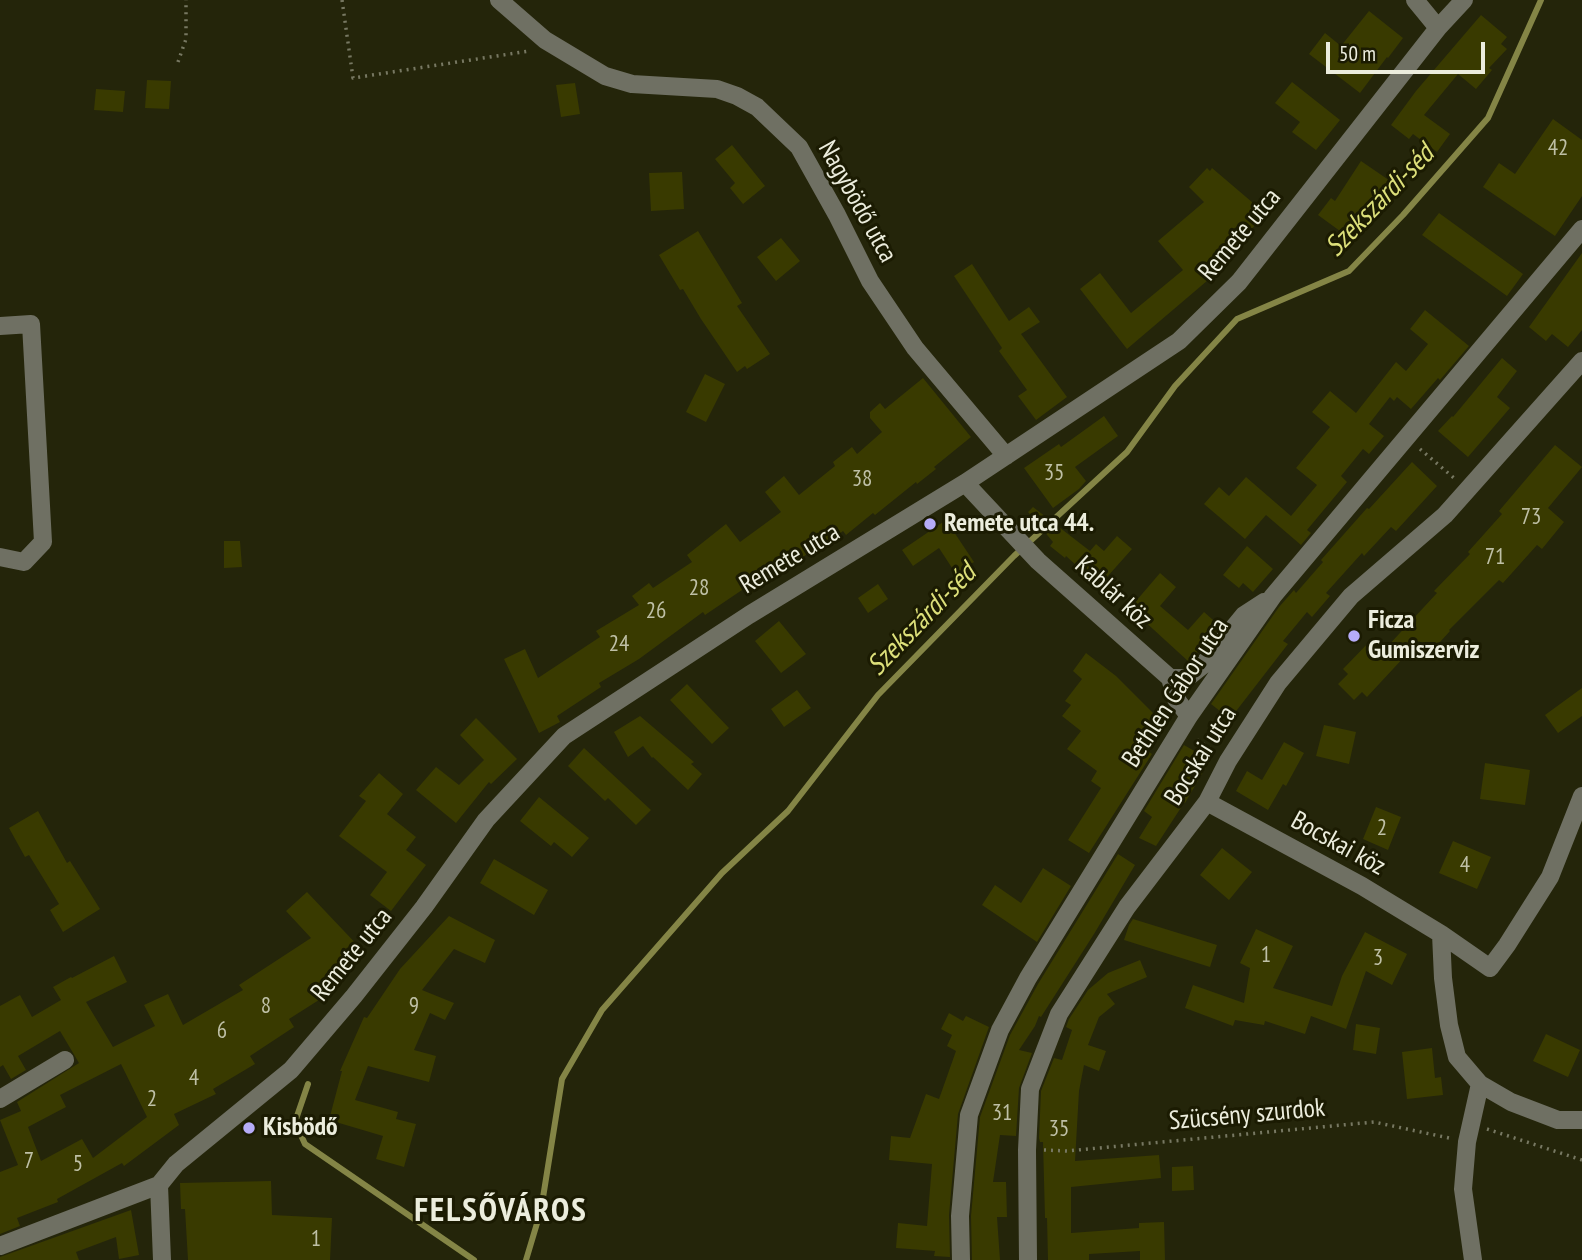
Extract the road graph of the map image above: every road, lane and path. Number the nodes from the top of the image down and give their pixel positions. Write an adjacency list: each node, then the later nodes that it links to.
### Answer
1 (186, 0): 8 (path)
2 (342, 0): 7 (path)
3 (499, 0): 7 (street, Nagybödő utca)
4 (1415, 0): 6 (street)
5 (1464, 0): 6 (street, Remete utca)
6 (1438, 28): 12 (street, Remete utca)
7 (556, 46): 12 (street, Nagybödő utca)
8 (178, 62)
9 (1582, 229): 17 (street, Bethlen Gábor utca)
10 (0, 326): 16 (street)
11 (1582, 361): 20 (street, Bocskai utca)
12 (1006, 456): 15 (street, Remete utca)
13 (1430, 458): 14 (path)
14 (1453, 479)
15 (965, 483): 18 (street, Kablár köz); 31 (street, Remete utca)
16 (0, 557)
17 (1273, 596): 18 (street); 19 (street, Bethlen Gábor utca)
18 (1170, 678): 19 (street, Kablár köz)
19 (1185, 723): 20 (path); 34 (street, Bethlen Gábor utca)
20 (1228, 761): 22 (street, Bocskai utca)
21 (1582, 796): 23 (street, Bocskai köz)
22 (1207, 802): 23 (street, Bocskai köz); 29 (street, Bocskai utca)
23 (1441, 934): 25 (street)
24 (65, 1060): 26 (street)
25 (1480, 1084): 27 (street); 28 (street)
26 (0, 1099)
27 (1582, 1120)
28 (1469, 1133): 29 (path, Szücsény szurdok); 30 (path, Szücsény szurdok); 36 (street)
29 (1027, 1150): 35 (street, Bocskai utca)
30 (1582, 1160)
31 (159, 1185): 32 (street); 33 (street)
32 (0, 1246)
33 (162, 1260)
34 (961, 1260)
35 (1028, 1260)
36 (1473, 1260)

